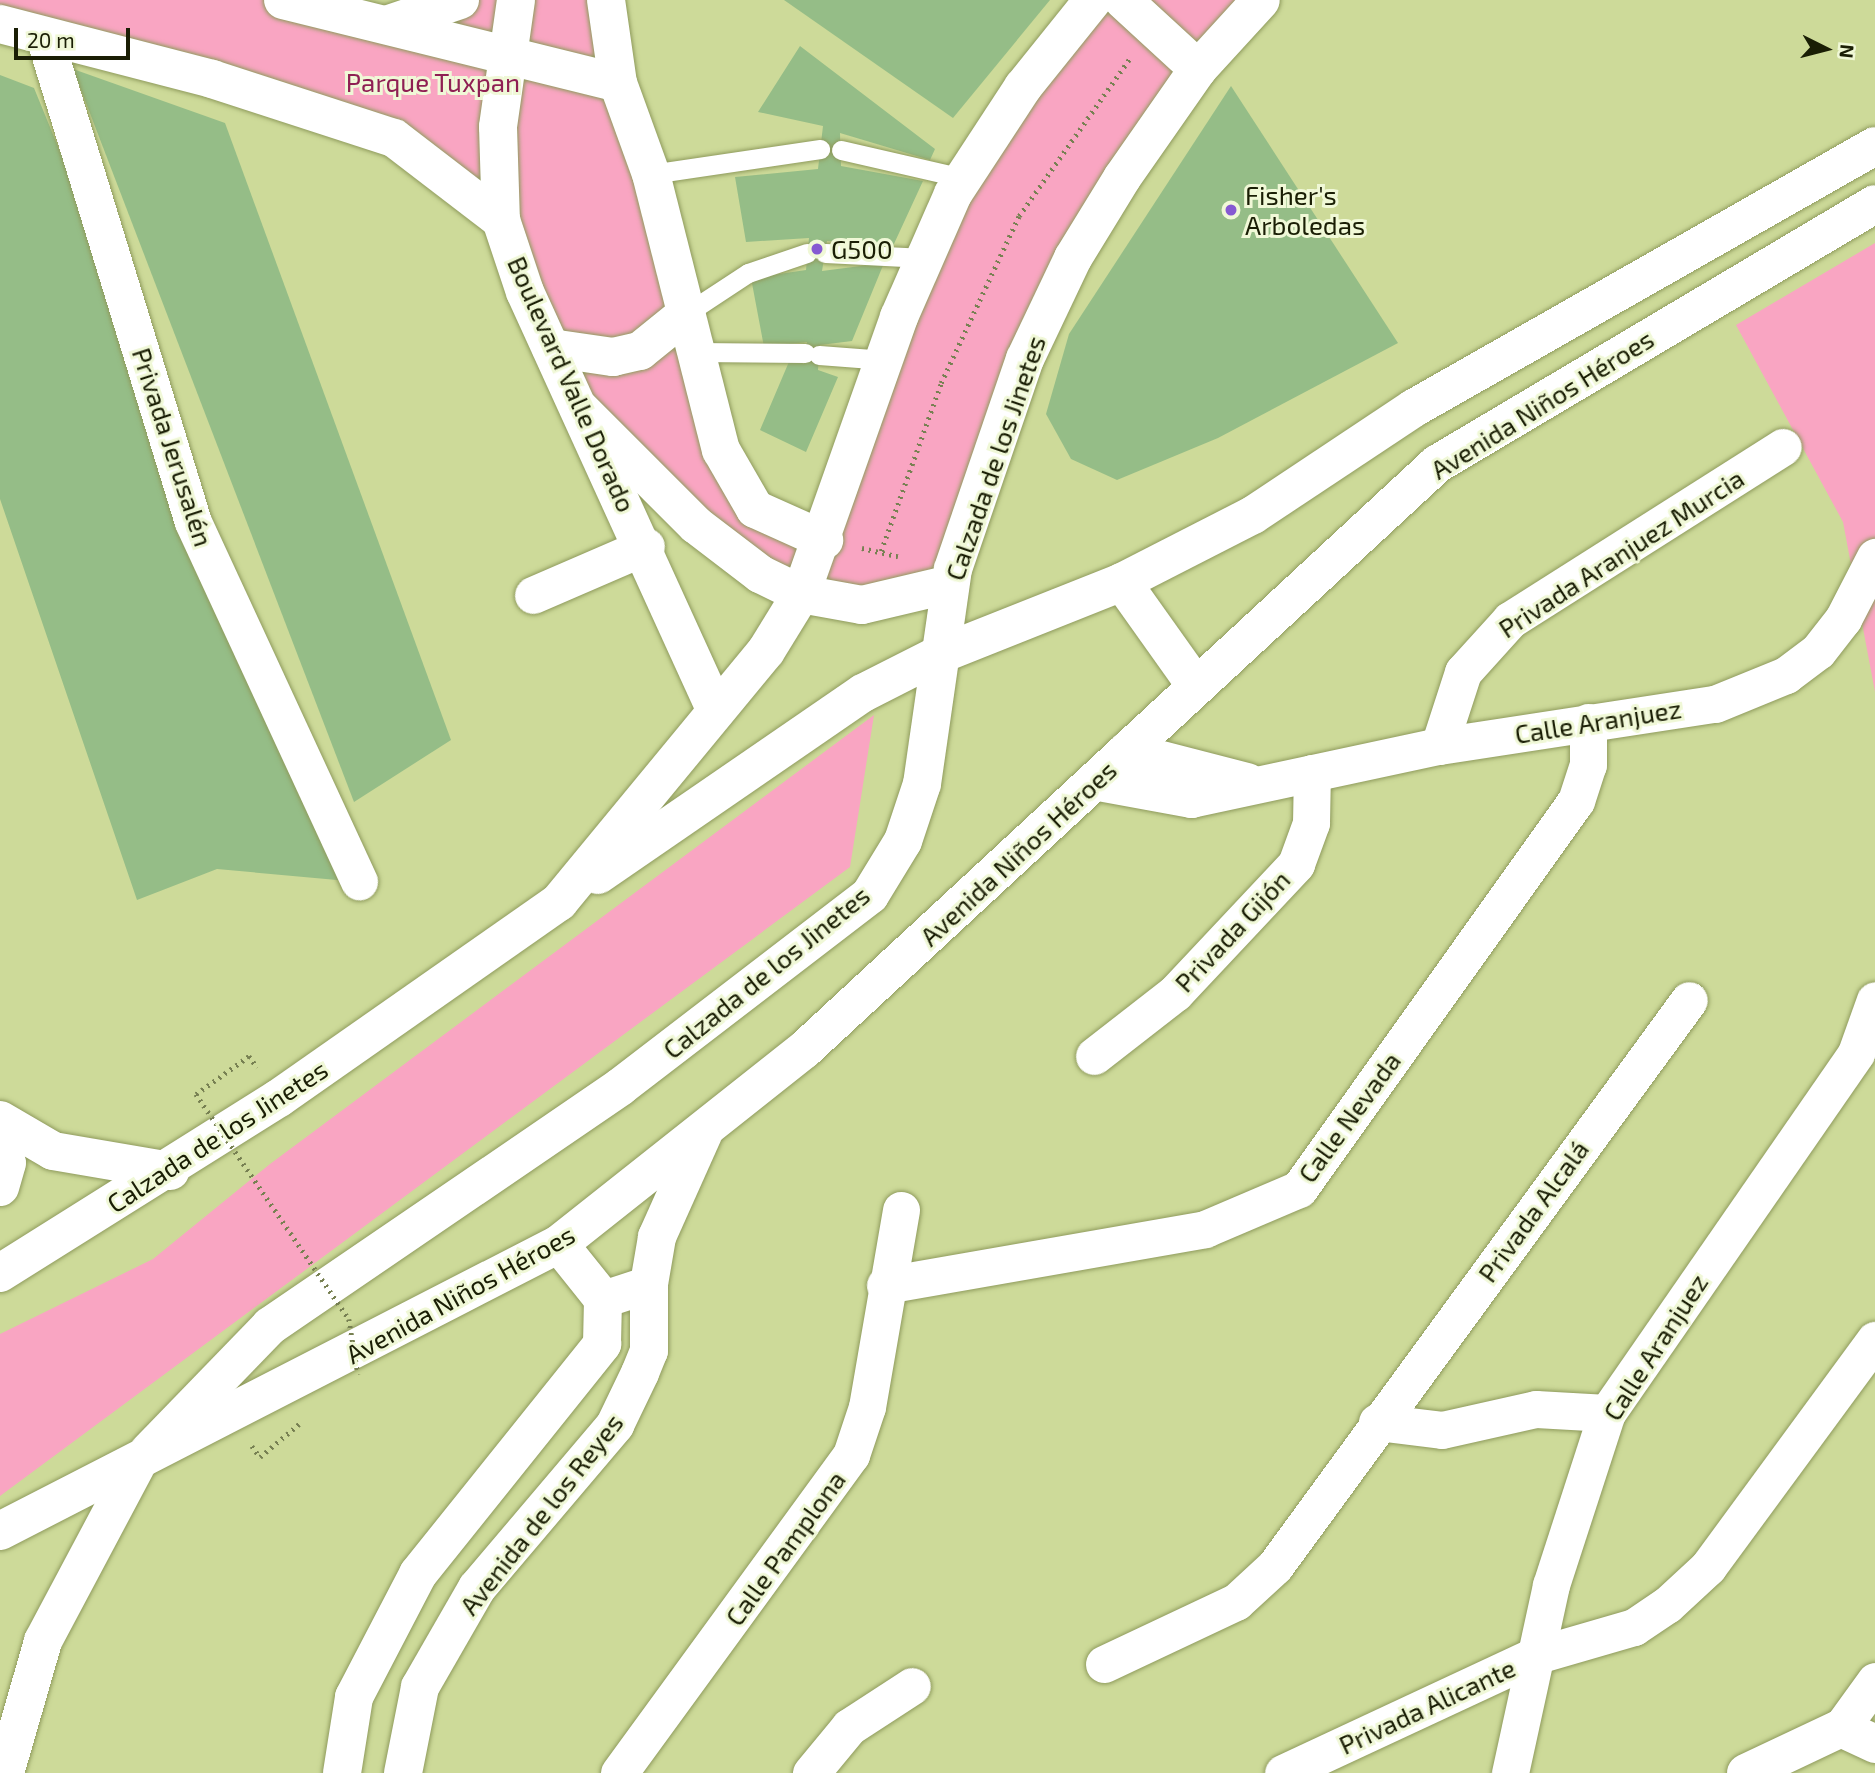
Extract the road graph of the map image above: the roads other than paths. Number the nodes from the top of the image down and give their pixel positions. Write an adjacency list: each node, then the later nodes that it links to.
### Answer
1 (283, 0): 9 (main road)
2 (460, 0): 9 (main road)
3 (516, 0): 11 (main road, Boulevard Valle Dorado)
4 (607, 0): 13 (main road)
5 (1093, 0): 18 (main road, Calzada de los Jinetes)
6 (1123, 0): 12 (main road)
7 (1261, 0): 12 (main road, Calzada de los Jinetes)
8 (0, 24): 10 (main road)
9 (389, 24): 11 (main road)
10 (44, 36): 20 (main road); 44 (street, Privada Jerusalén)
11 (503, 60): 13 (main road); 20 (main road, Boulevard Valle Dorado)
12 (1198, 69): 32 (main road, Calzada de los Jinetes)
13 (618, 83): 17 (main road)
14 (1875, 146): 31 (main road, Avenida Niños Héroes)
15 (820, 149): 17 (lane)
16 (841, 150): 18 (lane)
17 (651, 174): 22 (main road)
18 (963, 178): 21 (main road, Calzada de los Jinetes)
19 (1875, 204): 36 (main road, Avenida Niños Héroes)
20 (501, 220): 23 (main road, Boulevard Valle Dorado)
21 (925, 258): 22 (lane); 25 (main road, Calzada de los Jinetes)
22 (687, 313): 23 (main road); 24 (main road)
23 (551, 348): 26 (main road, Boulevard Valle Dorado)
24 (696, 352): 25 (lane); 28 (main road)
25 (885, 360): 28 (main road, Calzada de los Jinetes)
26 (580, 409): 29 (main road, Boulevard Valle Dorado); 33 (main road)
27 (1783, 447): 39 (street, Privada Aranjuez Murcia)
28 (824, 540): 33 (main road, Calzada de los Jinetes)
29 (646, 546): 34 (street); 37 (main road, Boulevard Valle Dorado)
30 (1875, 557): 38 (street, Calle Aranjuez)
31 (1122, 582): 35 (main road, Avenida Niños Héroes); 36 (main road)
32 (950, 584): 33 (main road); 35 (main road, Calzada de los Jinetes)
33 (801, 594): 37 (main road, Calzada de los Jinetes)
34 (533, 595)
35 (936, 656): 45 (main road, Avenida Niños Héroes); 63 (main road, Calzada de los Jinetes)
36 (1196, 686): 40 (main road, Avenida Niños Héroes)
37 (716, 711): 45 (main road, Calzada de los Jinetes)
38 (1588, 722): 39 (street, Calle Aranjuez); 58 (street, Calle Nevada)
39 (1439, 746): 41 (street, Calle Aranjuez)
40 (1126, 750): 42 (main road, Avenida Niños Héroes); 43 (street, Calle Aranjuez)
41 (1312, 774): 43 (street, Calle Aranjuez); 48 (street, Privada Gijón)
42 (1093, 781): 43 (street, Calle Aranjuez); 50 (main road, Avenida Niños Héroes)
43 (1258, 784)
44 (359, 882)
45 (559, 902): 52 (main road, Calzada de los Jinetes)
46 (1689, 1000): 62 (street, Privada Alcalá)
47 (1875, 1000): 61 (street, Calle Aranjuez)
48 (1094, 1056)
49 (0, 1120): 52 (main road)
50 (703, 1133): 55 (main road, Avenida Niños Héroes); 57 (main road, Avenida de los Reyes)
51 (0, 1142): 53 (main road)
52 (170, 1171): 56 (main road, Calzada de los Jinetes)
53 (0, 1187)
54 (901, 1210): 58 (street, Calle Pamplona)
55 (559, 1244): 59 (main road); 63 (main road, Avenida Niños Héroes)
56 (0, 1273)
57 (649, 1283): 59 (street); 72 (main road, Avenida de los Reyes)
58 (886, 1284): 73 (street, Calle Pamplona)
59 (603, 1299): 71 (main road, Avenida de los Reyes)
60 (1875, 1340): 65 (street, Privada Alicante)
61 (1607, 1413): 62 (street); 65 (street, Calle Aranjuez)
62 (1377, 1422): 66 (street, Privada Alcalá)
63 (136, 1466): 64 (main road, Calzada de los Jinetes); 70 (main road)
64 (0, 1531)
65 (1534, 1656): 75 (street, Privada Alicante); 76 (street, Calle Aranjuez)
66 (1104, 1664)
67 (1875, 1681): 69 (street)
68 (912, 1686): 74 (street)
69 (1858, 1736): 77 (main road)
70 (5, 1773)
71 (342, 1773)
72 (403, 1773)
73 (619, 1773)
74 (811, 1773)
75 (1283, 1773)
76 (1510, 1773)
77 (1746, 1773)

